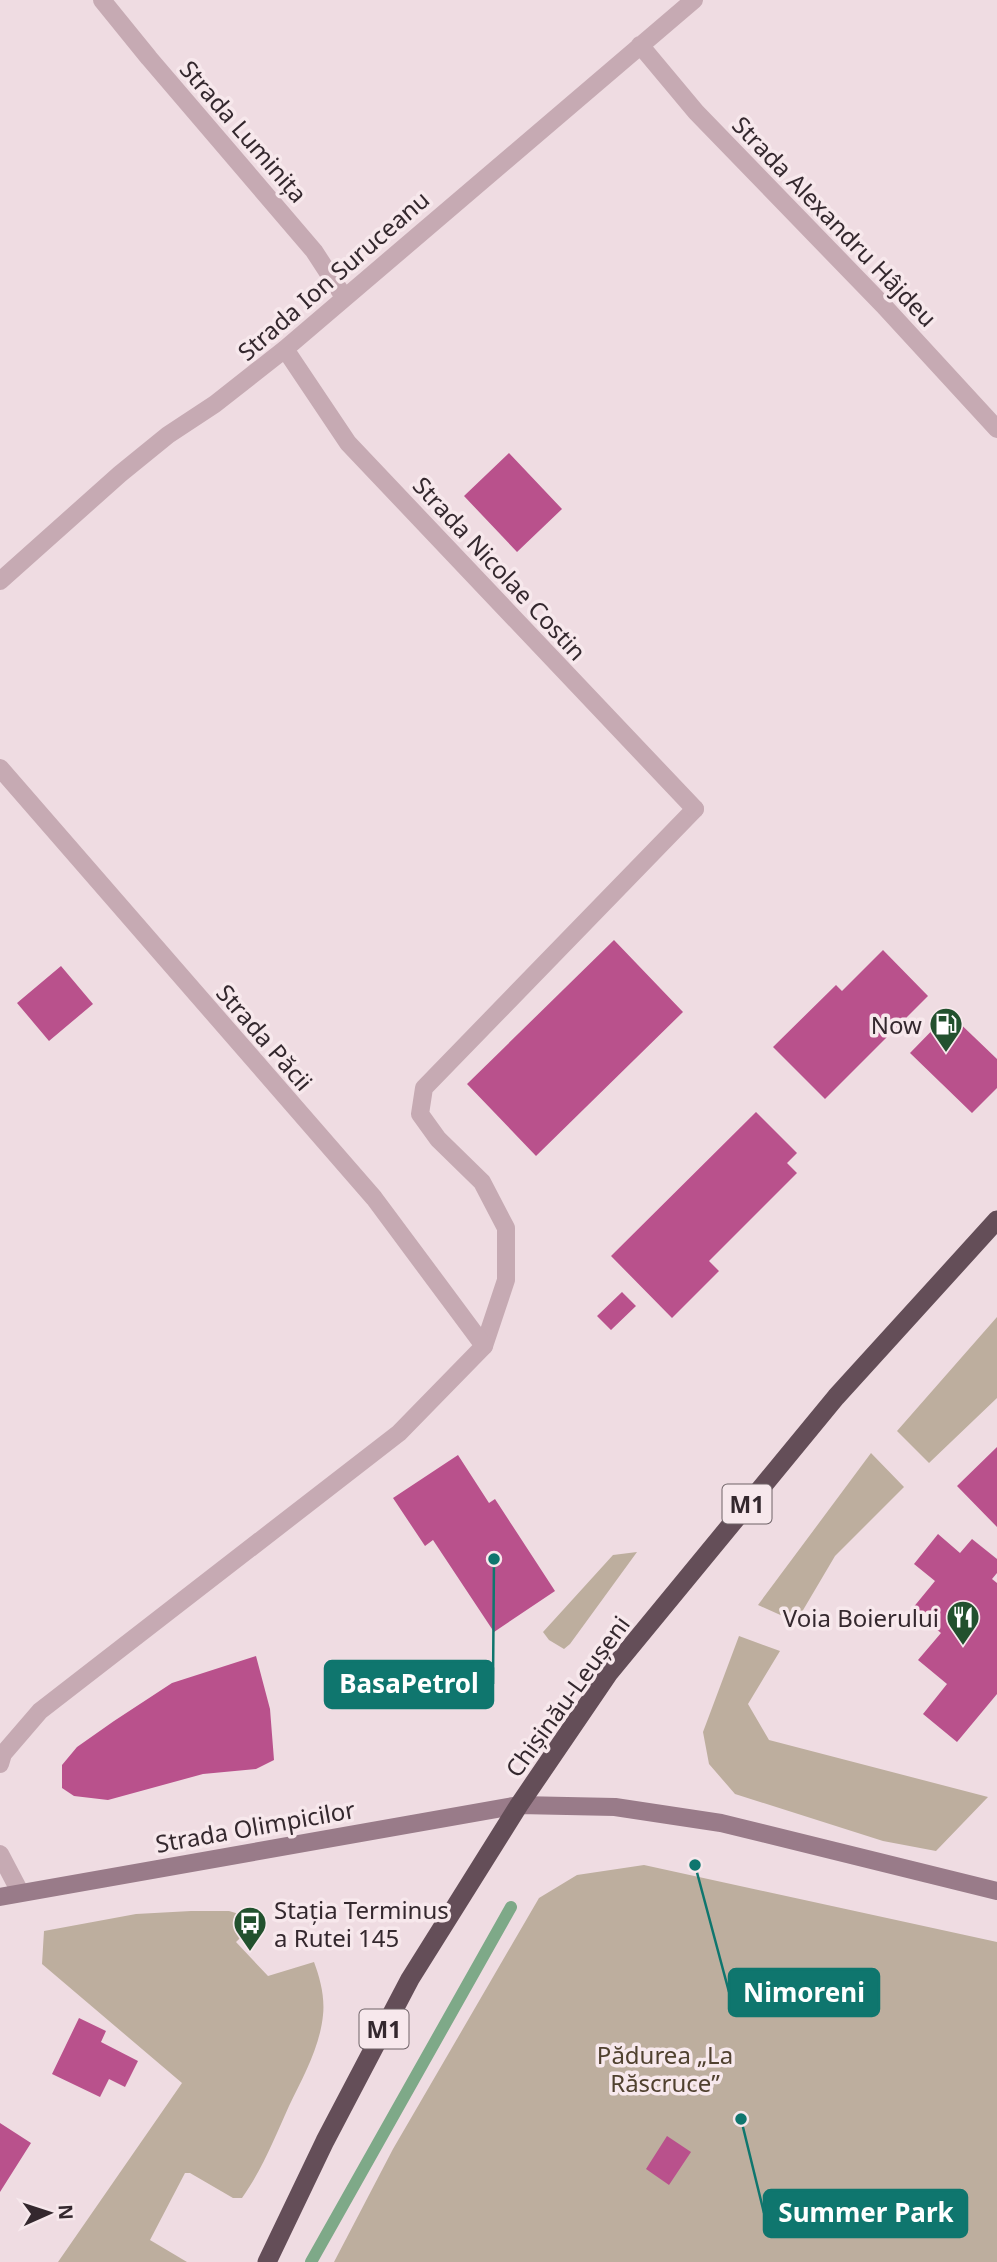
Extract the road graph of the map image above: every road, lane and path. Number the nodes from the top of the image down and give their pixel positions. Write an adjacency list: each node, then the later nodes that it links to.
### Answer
1 (102, 0): 4 (street, Strada Luminița)
2 (694, 0): 3 (street, Strada Ion Suruceanu)
3 (640, 45): 4 (street, Strada Ion Suruceanu); 6 (street, Strada Alexandru Hâjdeu)
4 (344, 297): 5 (street, Strada Ion Suruceanu)
5 (285, 349): 7 (street, Strada Ion Suruceanu); 10 (street, Strada Nicolae Costin)
6 (997, 429)
7 (0, 581)
8 (0, 768): 10 (street, Strada Păcii)
9 (997, 1220): 12 (highway, Chișinău-Leușeni / M1)
10 (484, 1346): 11 (street)
11 (0, 1764)
12 (519, 1805): 14 (main road, Strada Olimpicilor); 15 (main road, Strada Olimpicilor); 17 (highway, Chișinău-Leușeni / M1)
13 (0, 1854): 15 (street)
14 (997, 1891)
15 (20, 1892): 16 (main road, Strada Olimpicilor)
16 (0, 1896)
17 (267, 2262)

